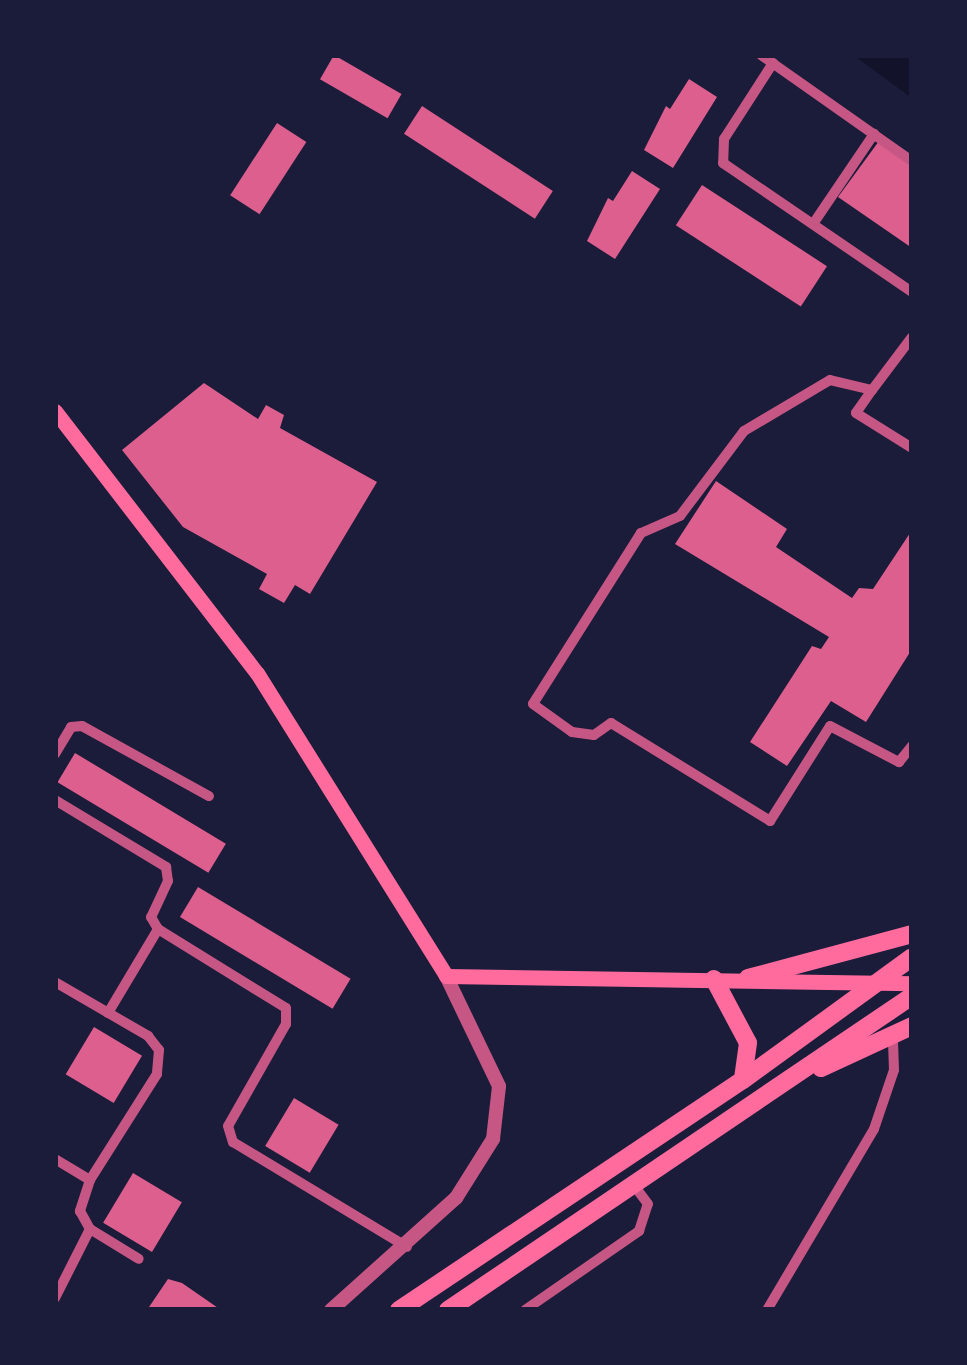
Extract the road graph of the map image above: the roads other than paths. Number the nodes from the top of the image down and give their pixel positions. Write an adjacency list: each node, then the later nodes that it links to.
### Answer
1 (761, 55): 2 (street)
2 (774, 64): 3 (street); 5 (street)
3 (874, 134): 4 (street); 5 (street)
4 (912, 161)
5 (813, 224): 6 (street)
6 (912, 292)
7 (912, 336): 8 (street)
8 (872, 390): 10 (street); 11 (street)
9 (55, 411): 18 (main road)
10 (912, 448)
11 (912, 746)
12 (55, 754): 13 (street)
13 (209, 796)
14 (55, 800): 15 (street)
15 (158, 929): 25 (street); 34 (street)
16 (912, 934): 19 (main road)
17 (912, 957): 21 (main road)
18 (446, 976): 20 (main road); 34 (street)
19 (748, 978): 20 (main road); 21 (main road)
20 (714, 979): 28 (main road)
21 (880, 980): 23 (main road); 28 (main road)
22 (55, 982): 25 (street)
23 (912, 983)
24 (912, 996): 29 (main road)
25 (108, 1013): 31 (street)
26 (912, 1026): 27 (main road)
27 (893, 1036): 29 (main road); 41 (street)
28 (743, 1080): 38 (main road)
29 (780, 1086): 32 (main road)
30 (55, 1160): 31 (street)
31 (90, 1180): 33 (street)
32 (636, 1188): 39 (main road); 40 (street)
33 (90, 1229): 35 (street); 36 (street)
34 (407, 1247): 37 (street)
35 (140, 1259)
36 (55, 1298)
37 (331, 1310)
38 (399, 1310)
39 (448, 1310)
40 (525, 1310)
41 (767, 1310)

